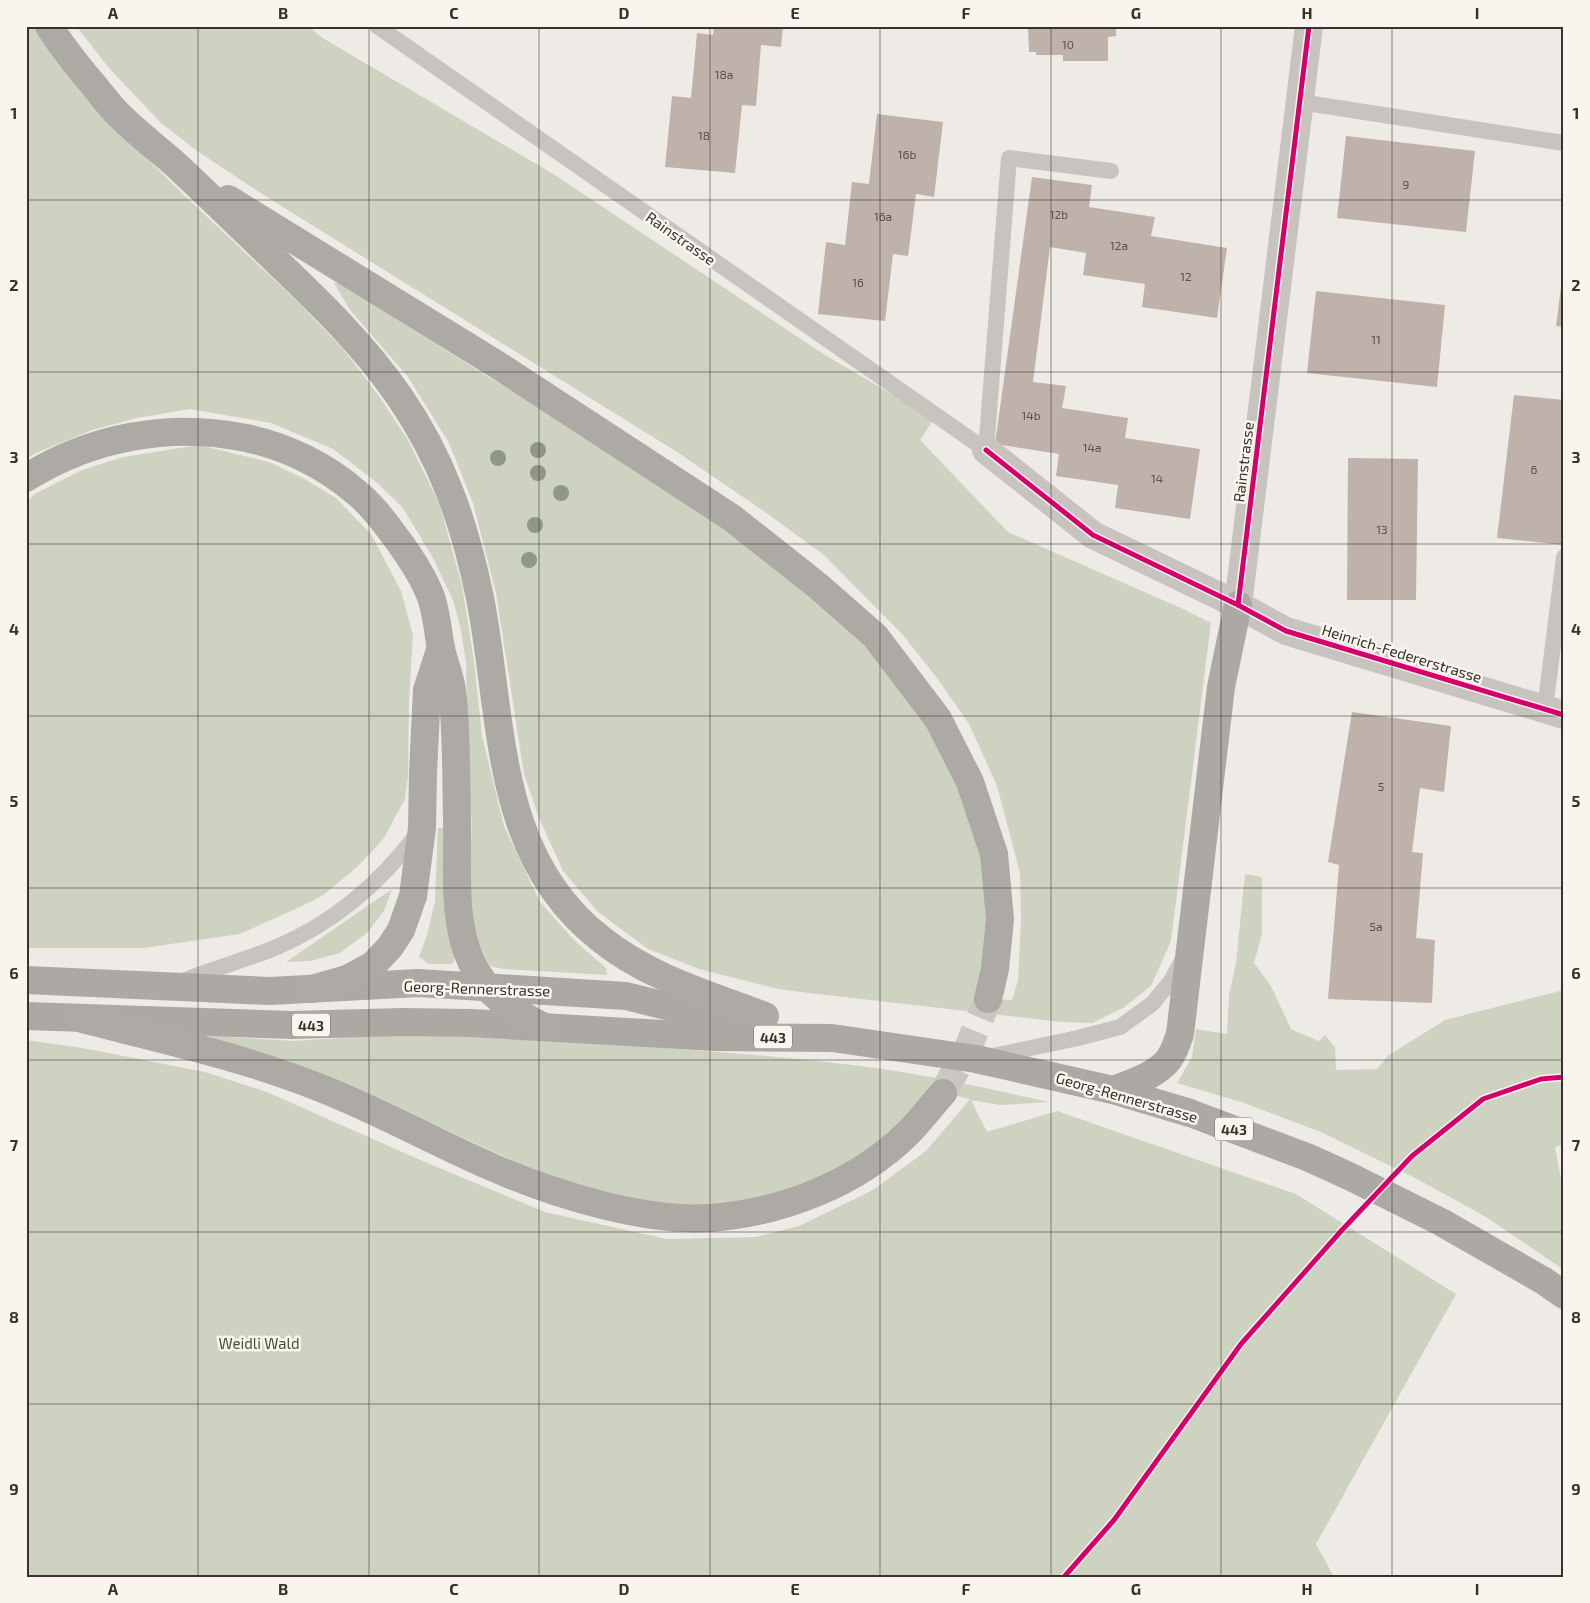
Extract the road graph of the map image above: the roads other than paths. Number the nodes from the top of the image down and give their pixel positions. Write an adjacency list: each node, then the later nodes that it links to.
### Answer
1 (50, 26): 6 (highway)
2 (377, 26): 8 (lane, Rainstrasse)
3 (1309, 26): 4 (street, Rainstrasse)
4 (1300, 102): 5 (lane); 11 (street, Rainstrasse)
5 (1564, 143)
6 (173, 162): 20 (highway); 22 (highway)
7 (1111, 171): 8 (lane)
8 (986, 450): 11 (street, Rainstrasse)
9 (26, 478): 12 (highway)
10 (1564, 557): 13 (lane)
11 (1238, 605): 13 (street, Heinrich-Federerstrasse); 15 (highway)
12 (441, 646): 14 (highway); 18 (highway)
13 (1554, 712)
14 (422, 828): 17 (lane); 19 (highway)
15 (1189, 948): 26 (lane); 27 (highway)
16 (26, 980): 17 (highway, Georg-Rennerstrasse / 443)
17 (167, 987): 19 (highway, Georg-Rennerstrasse / 443)
18 (486, 987): 19 (highway, Georg-Rennerstrasse / 443); 22 (highway, Georg-Rennerstrasse / 443); 24 (highway)
19 (312, 989)
20 (988, 999)
21 (26, 1016): 23 (highway, Georg-Rennerstrasse / 443)
22 (765, 1016): 25 (highway, Georg-Rennerstrasse / 443)
23 (78, 1018): 24 (highway, Georg-Rennerstrasse / 443); 28 (highway)
24 (544, 1027): 25 (highway, Georg-Rennerstrasse / 443)
25 (832, 1038): 26 (highway, Georg-Rennerstrasse / 443)
26 (976, 1060): 27 (highway, Georg-Rennerstrasse / 443)
27 (1113, 1090): 29 (highway, Georg-Rennerstrasse / 443)
28 (943, 1093)
29 (1564, 1294)

